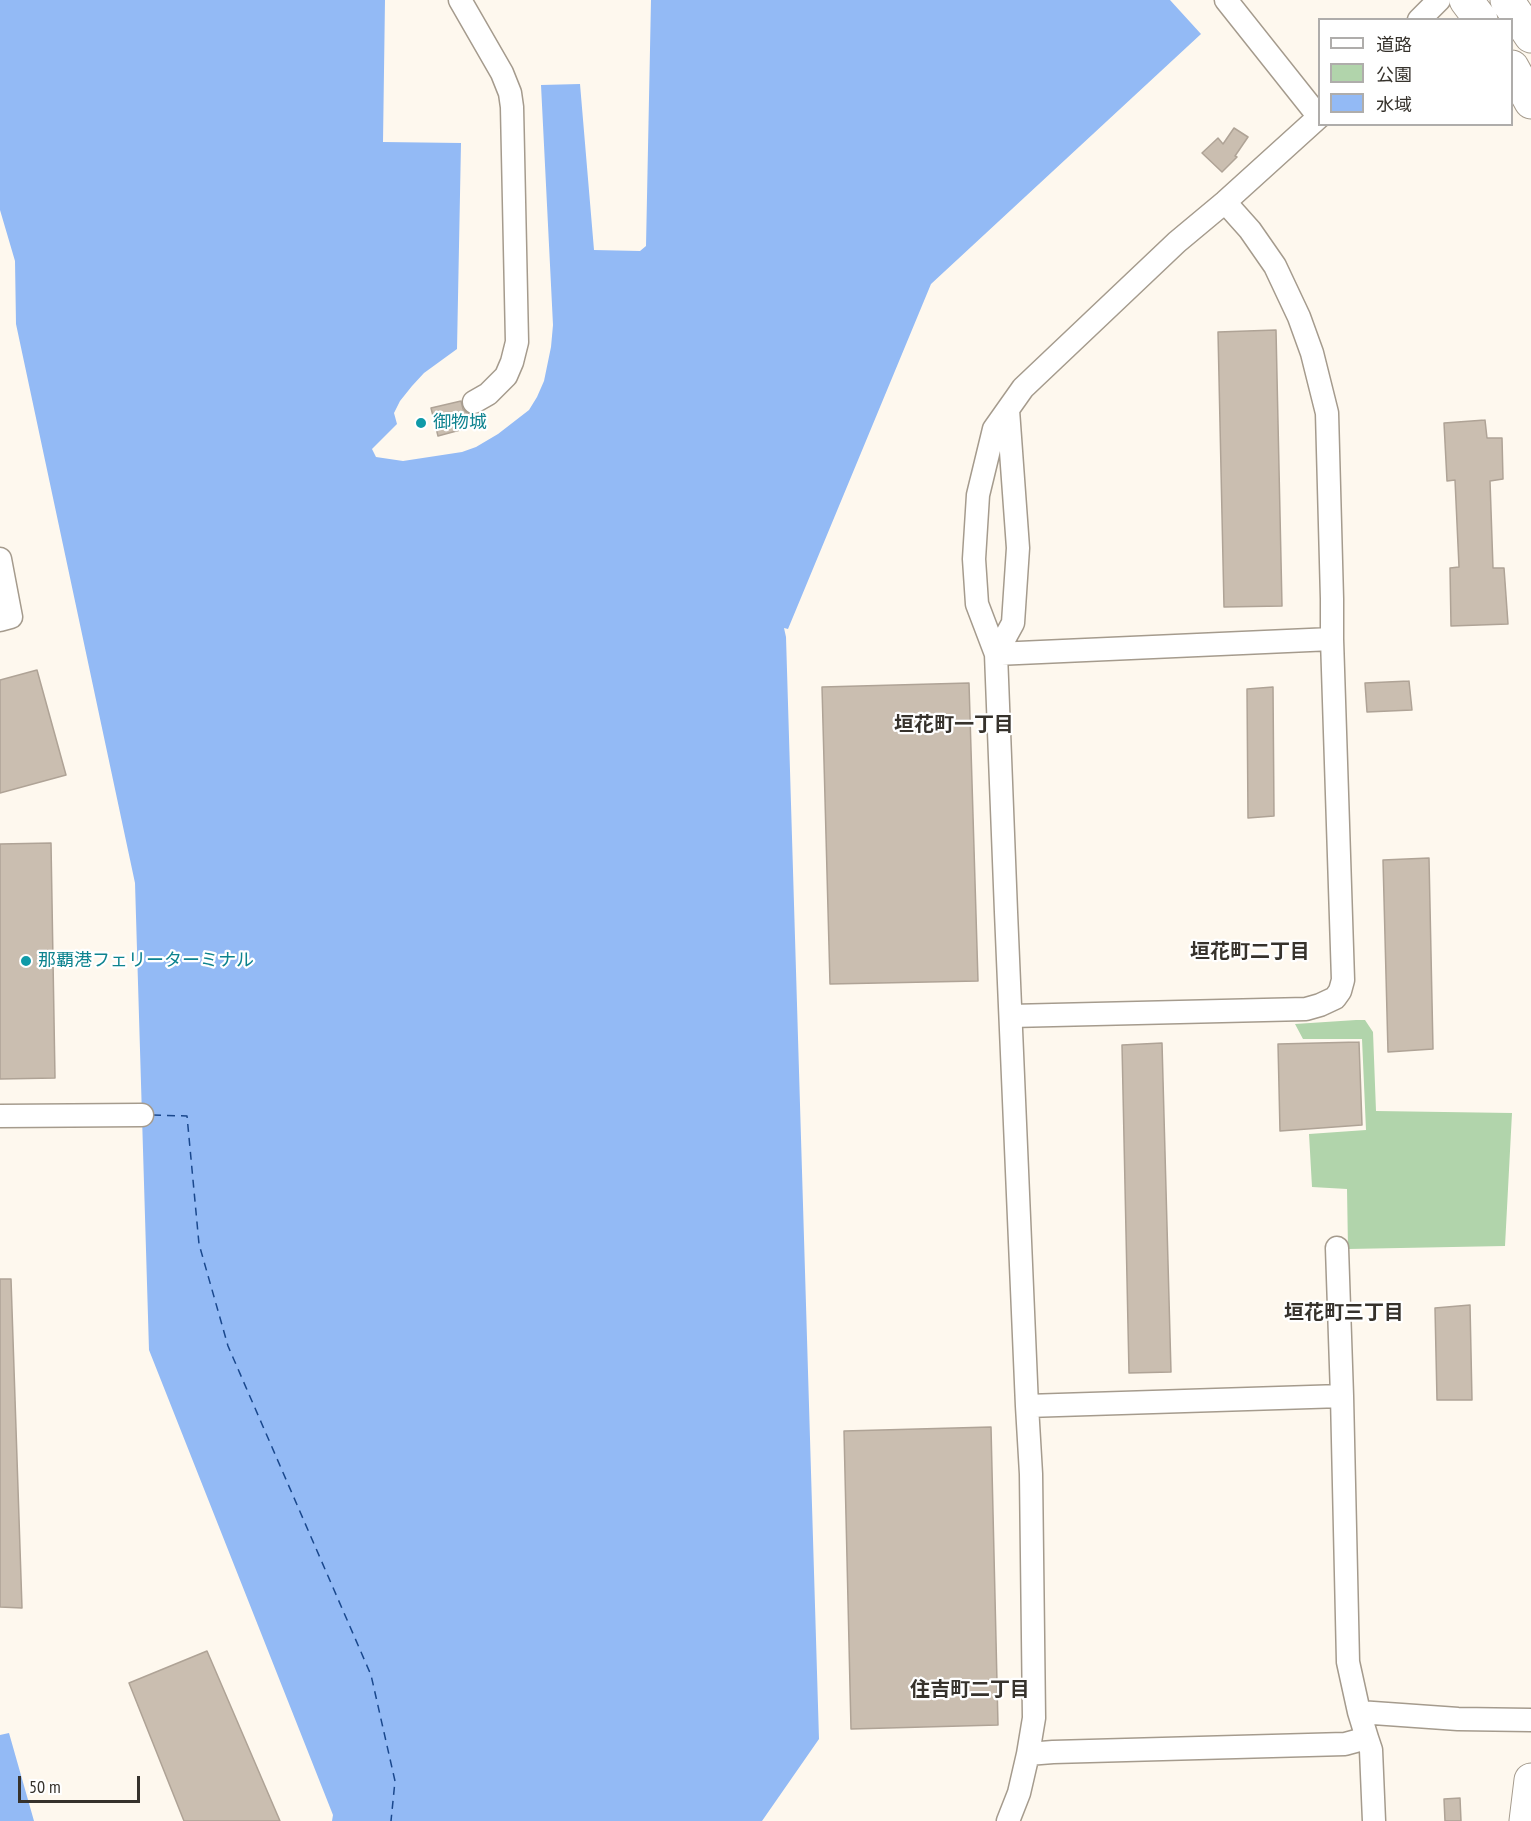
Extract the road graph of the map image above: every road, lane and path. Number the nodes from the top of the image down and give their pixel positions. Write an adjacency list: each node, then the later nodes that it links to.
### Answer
1 (460, 0): 14 (lane)
2 (1226, 0): 11 (lane)
3 (1439, 0): 6 (lane)
4 (1466, 0): 7 (highway)
5 (1507, 0): 8 (highway)
6 (1421, 18)
7 (1480, 18)
8 (1531, 36)
9 (1513, 69): 10 (highway)
10 (1531, 102)
11 (1318, 115)
12 (1318, 117): 13 (lane)
13 (1225, 202): 15 (lane); 18 (lane)
14 (474, 402)
15 (1008, 410): 19 (lane); 19 (lane)
16 (0, 559): 17 (lane)
17 (0, 620)
18 (1332, 639): 19 (lane); 20 (lane)
19 (996, 654): 20 (lane)
20 (1011, 1016): 25 (lane)
21 (142, 1115): 22 (lane)
22 (0, 1116)
23 (1337, 1248): 24 (lane)
24 (1342, 1396): 25 (lane); 26 (lane)
25 (1027, 1407): 29 (lane)
26 (1359, 1712): 27 (lane); 28 (lane)
27 (1531, 1720)
28 (1367, 1738): 29 (lane); 32 (lane)
29 (1028, 1754): 31 (lane)
30 (1531, 1780): 33 (highway)
31 (1008, 1821)
32 (1374, 1821)
33 (1526, 1821)

